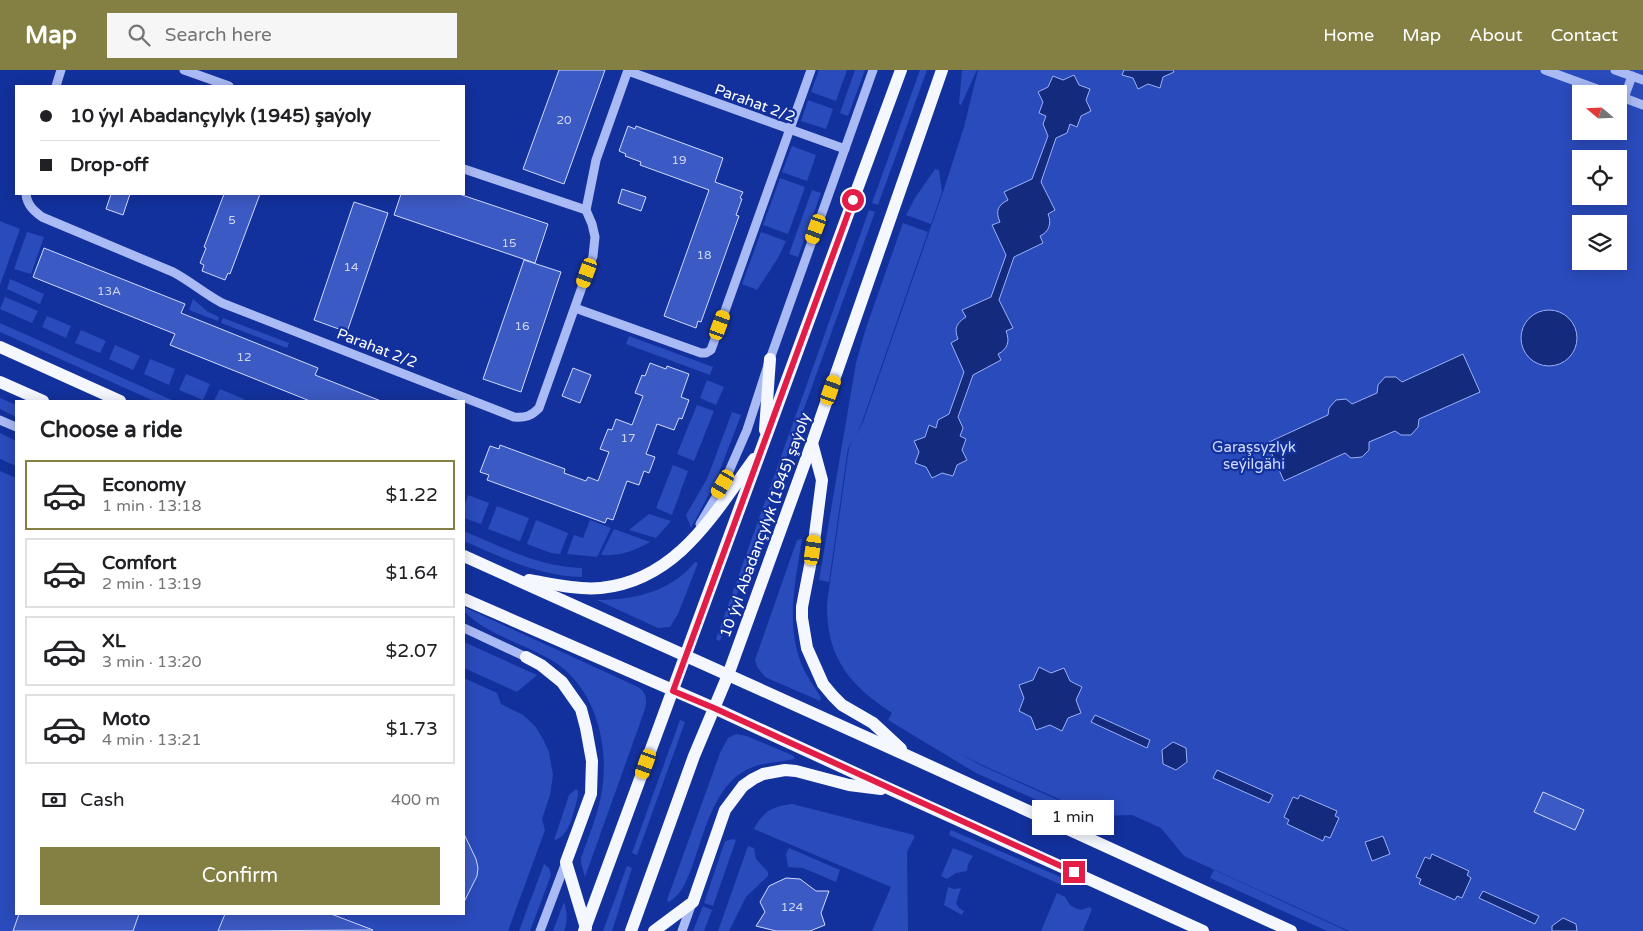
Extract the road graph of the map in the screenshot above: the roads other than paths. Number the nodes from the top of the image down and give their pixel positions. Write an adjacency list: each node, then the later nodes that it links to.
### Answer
1 (61, 70): 12 (street)
2 (184, 70): 13 (street)
3 (812, 70): 18 (street)
4 (873, 70): 19 (street)
5 (901, 70): 32 (main road, 10 ýyl Abadançylyk (1945) şaýoly)
6 (942, 70): 31 (main road, 10 ýyl Abadançylyk (1945) şaýoly)
7 (1545, 70): 14 (street)
8 (1615, 70): 10 (street)
9 (628, 71): 18 (street, Parahat 2/2); 22 (street, Parahat 2/2)
10 (1632, 76): 11 (street); 15 (street)
11 (1643, 80)
12 (56, 85)
13 (226, 85)
14 (1587, 85)
15 (1628, 85)
16 (1628, 99): 17 (street)
17 (1643, 105)
18 (790, 130): 19 (street, Parahat 2/2); 23 (street)
19 (845, 149): 25 (street)
20 (465, 169): 22 (street)
21 (26, 195): 23 (street, Parahat 2/2)
22 (586, 210): 23 (street, Parahat 2/2)
23 (575, 308)
24 (0, 347): 28 (main road)
25 (770, 359): 32 (main road); 33 (street)
26 (0, 382): 27 (main road)
27 (41, 400)
28 (118, 400)
29 (0, 420): 30 (street)
30 (15, 427)
31 (812, 443): 40 (main road, 10 ýyl Abadançylyk (1945) şaýoly); 43 (main road)
32 (764, 445): 33 (main road); 38 (main road, 10 ýyl Abadançylyk (1945) şaýoly)
33 (688, 544): 35 (main road)
34 (465, 556): 35 (main road)
35 (509, 576): 38 (main road)
36 (465, 599): 41 (main road)
37 (465, 628): 39 (street)
38 (684, 656): 40 (main road); 41 (main road, 10 ýyl Abadançylyk (1945) şaýoly)
39 (526, 657): 45 (main road)
40 (728, 675): 42 (main road, 10 ýyl Abadançylyk (1945) şaýoly); 43 (main road)
41 (673, 691): 42 (main road); 47 (main road, 10 ýyl Abadançylyk (1945) şaýoly)
42 (714, 708): 44 (main road); 49 (main road, 10 ýyl Abadançylyk (1945) şaýoly)
43 (908, 756): 53 (main road)
44 (892, 790): 46 (main road); 52 (main road)
45 (566, 862): 47 (main road); 48 (street)
46 (693, 902): 50 (main road); 51 (street)
47 (585, 929)
48 (540, 931)
49 (631, 931)
50 (654, 931)
51 (682, 931)
52 (1203, 931)
53 (1291, 931)

